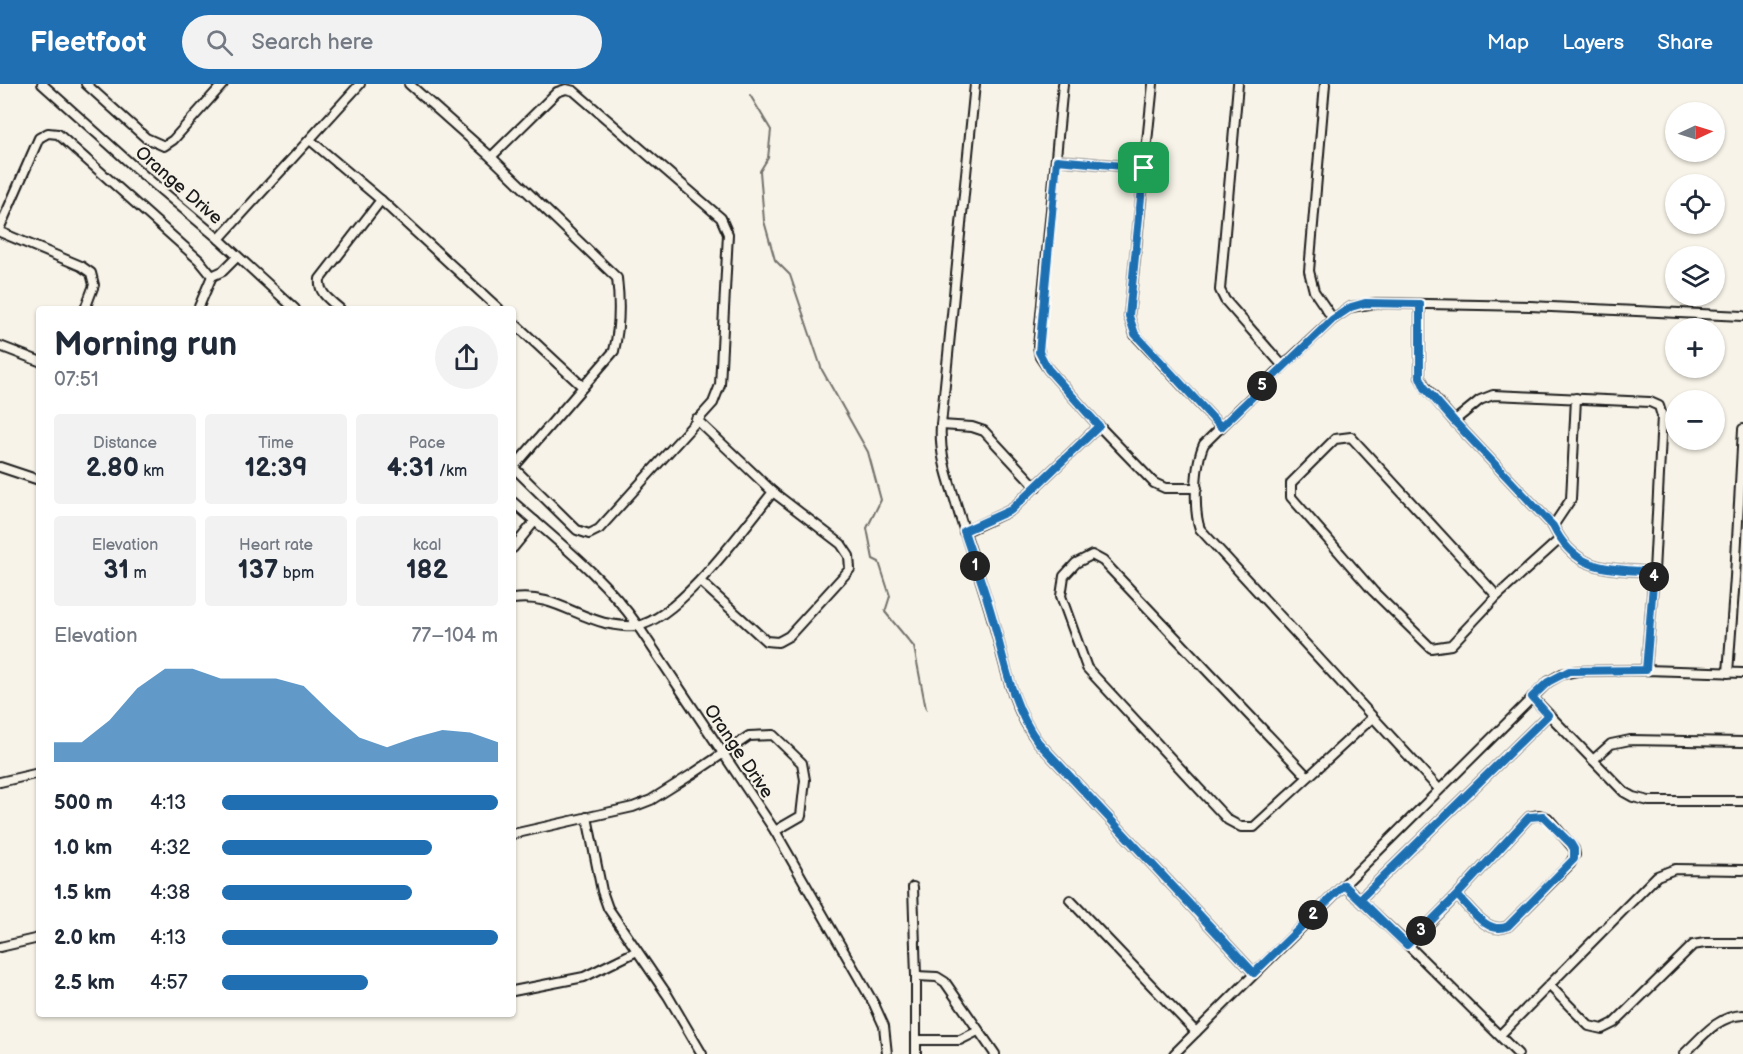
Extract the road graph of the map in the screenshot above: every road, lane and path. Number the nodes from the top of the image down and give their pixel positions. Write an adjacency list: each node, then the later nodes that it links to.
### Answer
1 (42, 84): 18 (street, Orange Drive)
2 (86, 84): 3 (street)
3 (223, 84)
4 (360, 84): 11 (street)
5 (408, 84): 12 (street)
6 (975, 84): 37 (street)
7 (1063, 84): 13 (street)
8 (1154, 84): 14 (street)
9 (1238, 84): 32 (street)
10 (1324, 84): 28 (street)
11 (310, 140): 15 (street); 18 (street)
12 (491, 157): 33 (street); 35 (street)
13 (1057, 160): 14 (street); 38 (street)
14 (1144, 168): 39 (street)
15 (381, 200): 25 (street); 26 (street)
16 (0, 227): 20 (street)
17 (0, 232): 22 (street)
18 (219, 239): 19 (street, Orange Drive)
19 (237, 257): 20 (street); 24 (street, Orange Drive)
20 (212, 276): 23 (street)
21 (1420, 304): 27 (street); 28 (street); 36 (street)
22 (86, 306)
23 (199, 306)
24 (292, 306)
25 (337, 306)
26 (496, 306)
27 (1743, 316)
28 (1333, 319): 32 (street)
29 (516, 328): 33 (street)
30 (0, 346): 31 (street)
31 (36, 360)
32 (1283, 366): 39 (street)
33 (583, 387): 41 (street)
34 (1576, 398): 36 (street); 50 (street); 54 (street)
35 (696, 419): 43 (street); 47 (street)
36 (1454, 421): 50 (street)
37 (941, 424): 45 (street); 51 (street)
38 (1099, 426): 45 (street); 46 (street)
39 (1221, 427): 46 (street)
40 (1743, 429): 60 (street)
41 (516, 465)
42 (0, 467): 44 (street)
43 (516, 471)
44 (36, 479)
45 (1036, 488): 51 (street)
46 (1197, 488): 64 (street)
47 (774, 492): 55 (street); 55 (street)
48 (516, 504): 49 (street, Orange Drive)
49 (535, 521): 53 (street); 58 (street, Orange Drive)
50 (1553, 526): 52 (street)
51 (964, 531): 87 (street)
52 (1560, 539): 54 (street); 56 (street)
53 (516, 544)
54 (1654, 572): 59 (street)
55 (700, 581): 58 (street)
56 (1497, 596): 56 (street)
57 (516, 599): 58 (street)
58 (638, 626): 66 (street, Orange Drive)
59 (1646, 670): 60 (street); 62 (street)
60 (1728, 674): 61 (street)
61 (1743, 674)
62 (1532, 697): 63 (street); 71 (street)
63 (1548, 715): 67 (street); 80 (street)
64 (1372, 718): 69 (street); 71 (street)
65 (1743, 742): 67 (street)
66 (722, 753): 73 (street); 74 (street, Orange Drive); 74 (street)
67 (1593, 760): 72 (street)
68 (36, 774): 70 (street)
69 (1307, 776): 69 (street)
70 (0, 782)
71 (1439, 789): 77 (street)
72 (1743, 801)
73 (587, 817): 75 (street); 86 (street)
74 (775, 831): 97 (street, Orange Drive)
75 (516, 833)
76 (1743, 870): 89 (street)
77 (1344, 885): 80 (street); 87 (street)
78 (913, 887): 88 (street)
79 (1457, 895): 79 (street); 84 (street)
80 (1360, 899): 84 (street)
81 (1070, 900): 93 (street)
82 (36, 939): 85 (street)
83 (1743, 943): 89 (street)
84 (1407, 945): 94 (street)
85 (0, 947)
86 (637, 951): 90 (street); 96 (street)
87 (1254, 973): 93 (street)
88 (916, 976): 92 (street); 95 (street)
89 (1550, 986): 94 (street)
90 (516, 989)
91 (1743, 1015): 102 (street)
92 (978, 1031): 95 (street); 99 (street)
93 (1196, 1032): 100 (street)
94 (1500, 1035): 101 (street)
95 (916, 1040): 98 (street)
96 (702, 1054)
97 (887, 1054)
98 (916, 1054)
99 (995, 1054)
100 (1174, 1054)
101 (1518, 1054)
102 (1683, 1054)

